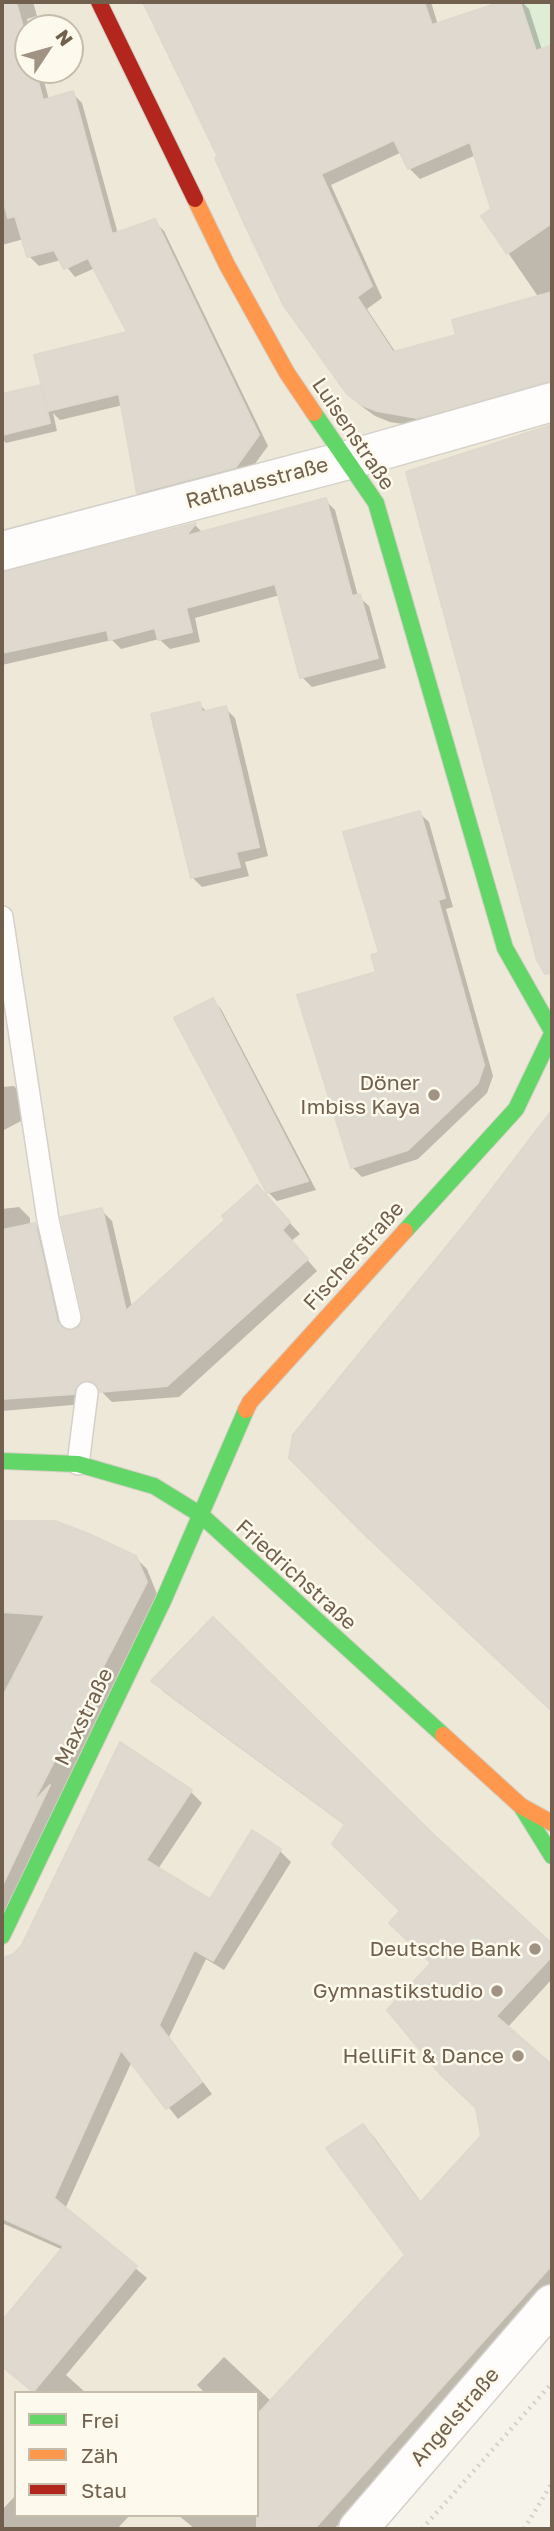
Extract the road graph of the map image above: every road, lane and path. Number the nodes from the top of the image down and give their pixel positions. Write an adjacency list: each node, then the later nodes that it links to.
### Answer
1 (99, 2): 3 (street, Luisenstraße)
2 (552, 402): 3 (street, Rathausstraße)
3 (348, 460): 4 (street, Rathausstraße); 6 (street, Luisenstraße)
4 (2, 551)
5 (2, 917): 7 (lane)
6 (552, 1033): 11 (street, Fischerstraße)
7 (70, 1318)
8 (87, 1393): 10 (lane)
9 (2, 1461): 10 (street, Friedrichstraße)
10 (78, 1464): 11 (street, Friedrichstraße)
11 (201, 1515): 12 (street, Friedrichstraße); 15 (street, Maxstraße)
12 (521, 1806): 13 (street, Friedrichstraße); 14 (street, Friedrichstraße)
13 (552, 1823)
14 (552, 1856)
15 (2, 1936)
16 (552, 2304): 19 (street, Angelstraße)
17 (552, 2383): 20 (path)
18 (552, 2483): 21 (path)
19 (358, 2529)
20 (422, 2529)
21 (524, 2529)

